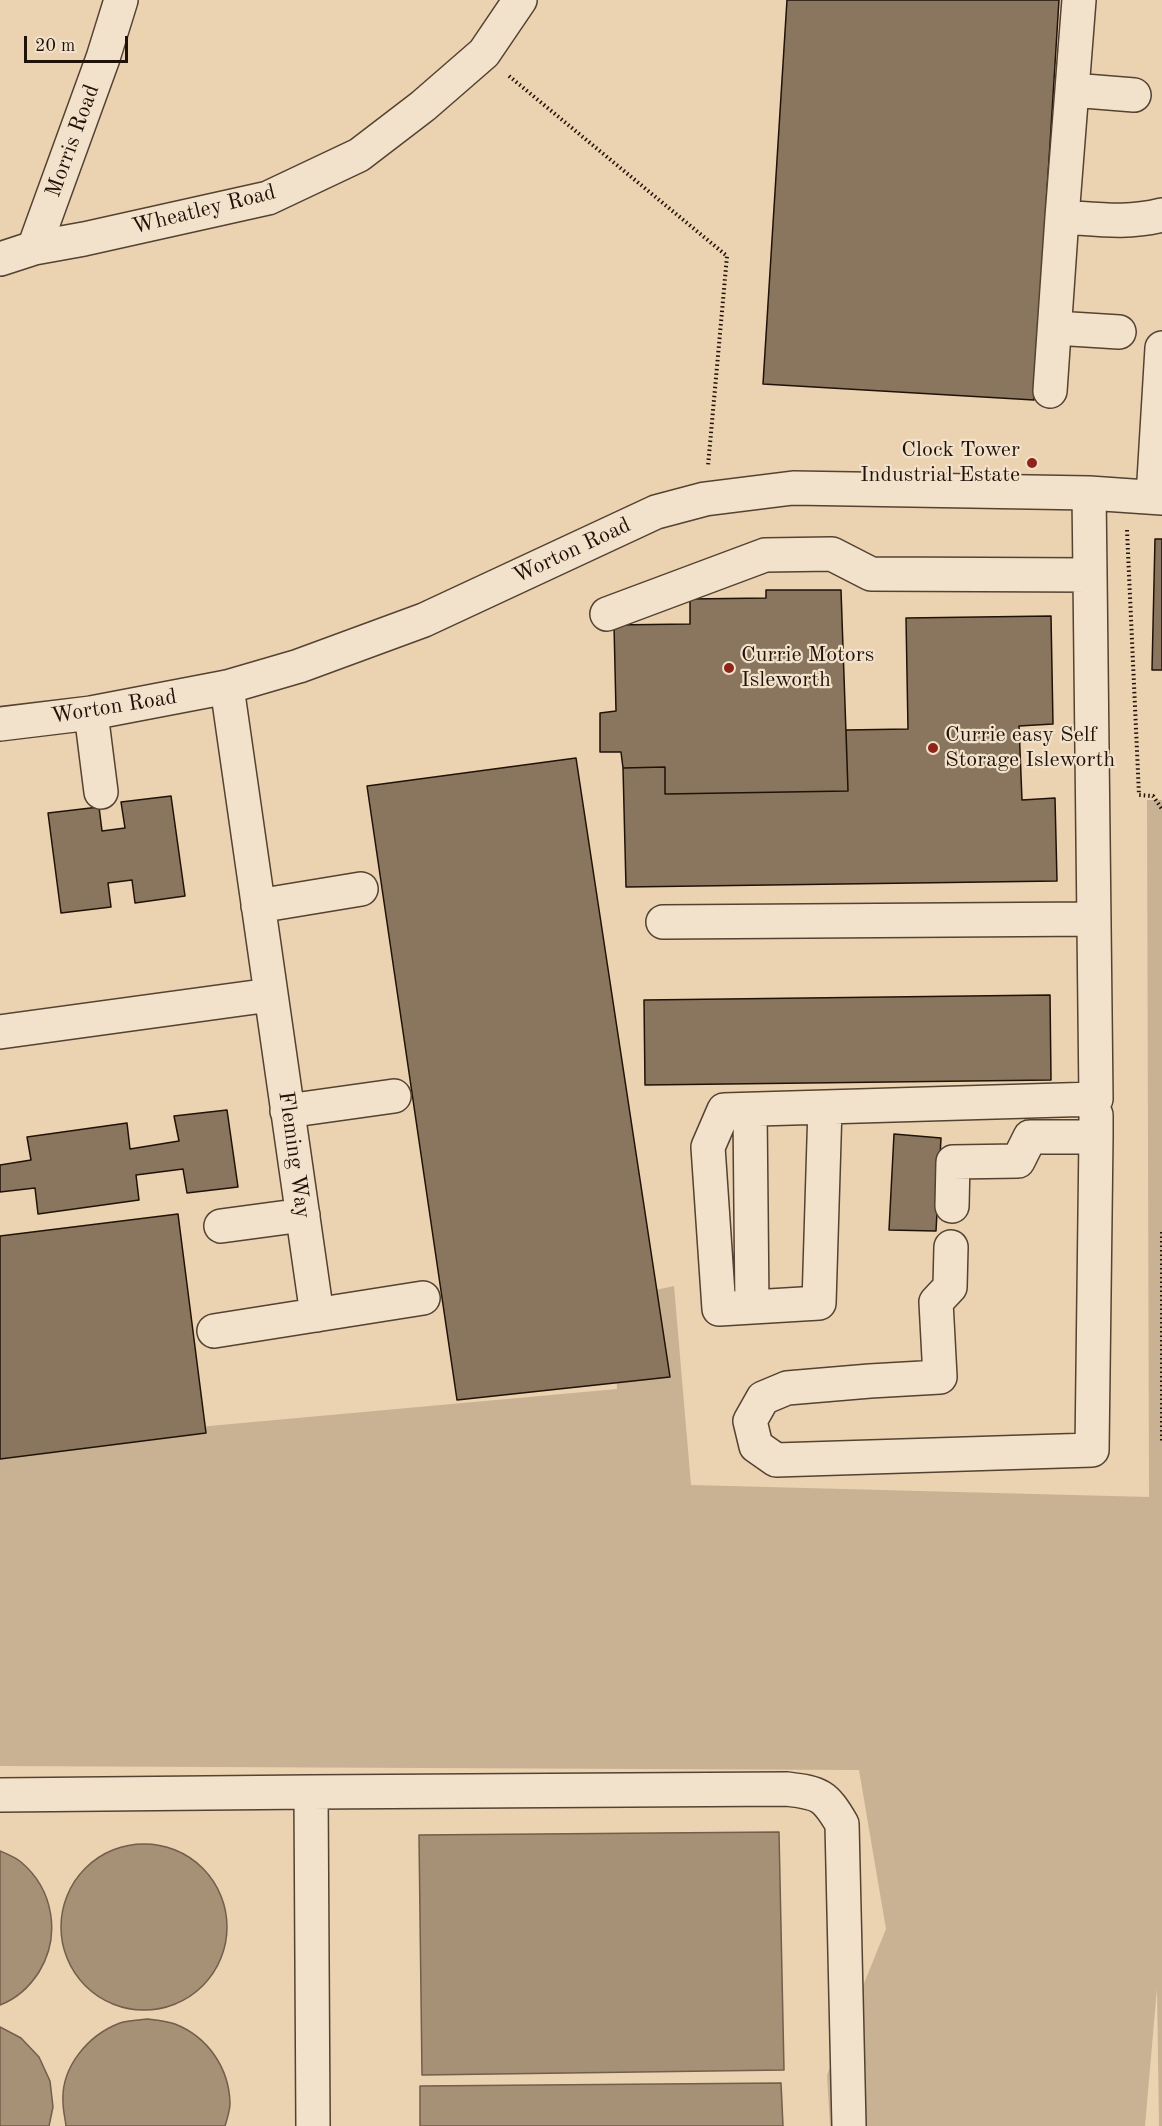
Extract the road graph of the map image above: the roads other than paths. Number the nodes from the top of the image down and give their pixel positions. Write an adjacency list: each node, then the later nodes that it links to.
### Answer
1 (121, 0): 8 (street, Morris Road)
2 (520, 0): 8 (street, Wheatley Road)
3 (1079, 0): 4 (street)
4 (1072, 90): 5 (street); 7 (street)
5 (1134, 95)
6 (1162, 215): 7 (street)
7 (1062, 217): 10 (street)
8 (34, 248): 9 (street, Wheatley Road)
9 (0, 259)
10 (1054, 328): 11 (street); 13 (street)
11 (1119, 332)
12 (1162, 348): 14 (street)
13 (1050, 391)
14 (1161, 395): 16 (street)
15 (1089, 493): 16 (street, Worton Road); 17 (street); 19 (street, Worton Road)
16 (1146, 497)
17 (1090, 575): 18 (street); 25 (street)
18 (607, 614)
19 (227, 687): 20 (street, Worton Road); 24 (street, Fleming Way)
20 (91, 713): 21 (street, Worton Road); 22 (street)
21 (0, 724)
22 (101, 792)
23 (361, 889): 24 (street)
24 (258, 906): 27 (street, Fleming Way)
25 (1094, 919): 26 (street); 30 (street)
26 (663, 922)
27 (270, 994): 28 (street); 32 (street, Fleming Way)
28 (0, 1032)
29 (394, 1096): 32 (street)
30 (1096, 1099): 31 (street); 33 (street)
31 (825, 1107): 31 (street)
32 (287, 1111): 35 (street, Fleming Way)
33 (1096, 1137): 34 (street); 37 (street)
34 (952, 1206)
35 (303, 1215): 36 (street); 39 (street, Fleming Way)
36 (221, 1226)
37 (951, 1247)
38 (423, 1298): 39 (street)
39 (317, 1315): 40 (street)
40 (214, 1331)
41 (311, 1792): 42 (street); 43 (street); 44 (street)
42 (0, 1796)
43 (313, 2126)
44 (849, 2126)

